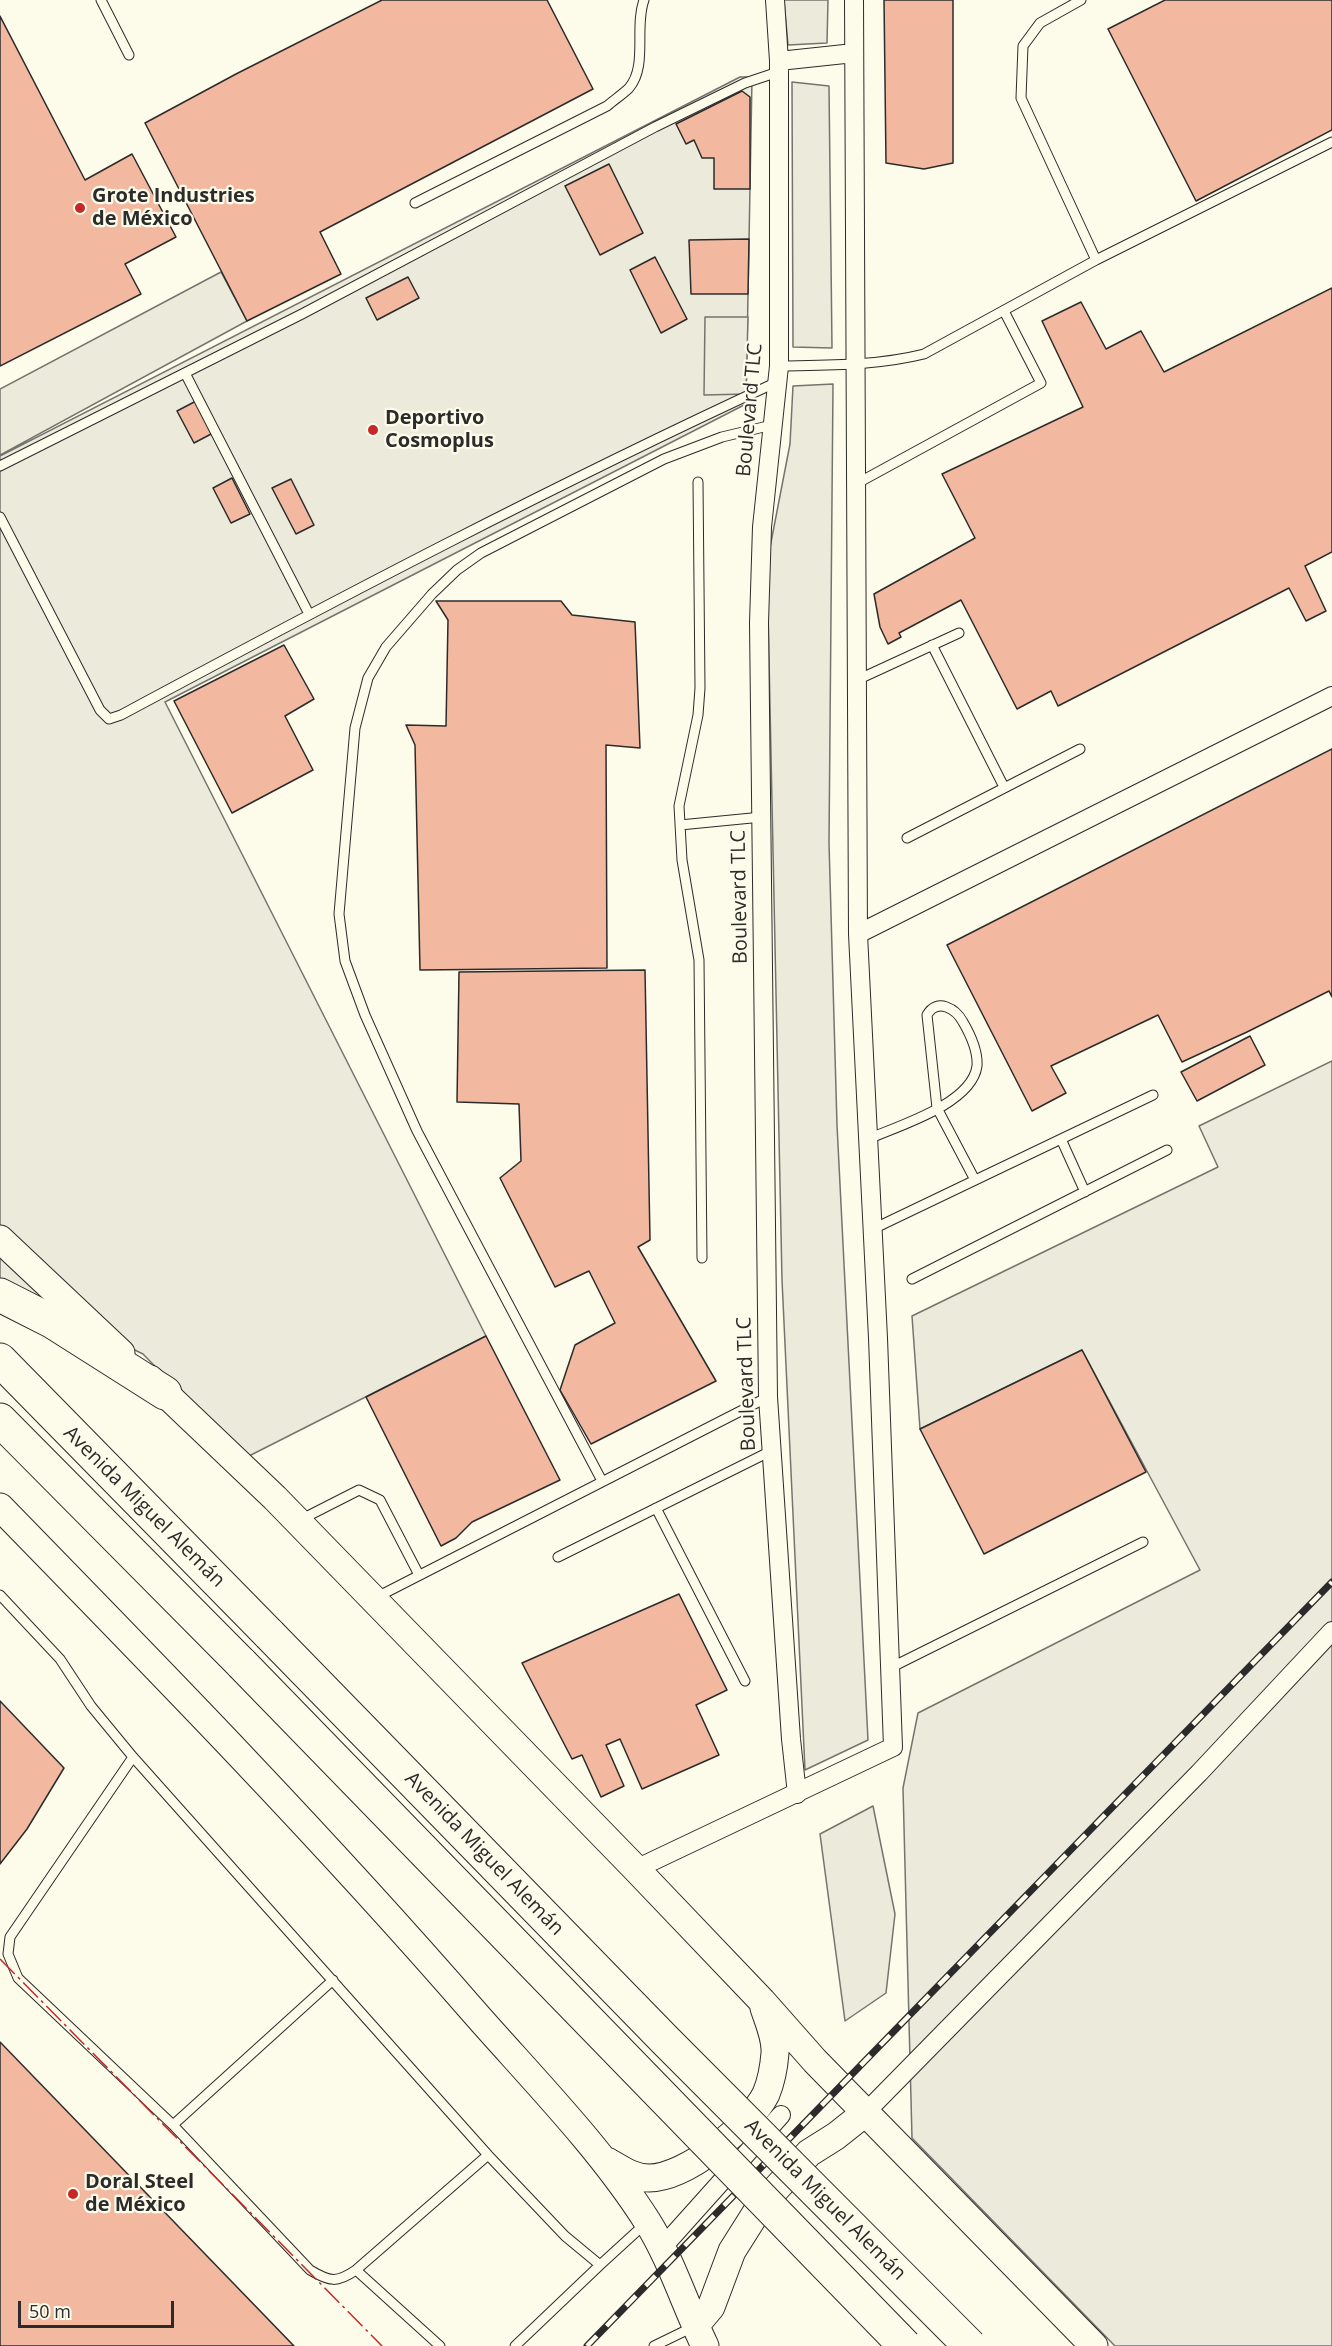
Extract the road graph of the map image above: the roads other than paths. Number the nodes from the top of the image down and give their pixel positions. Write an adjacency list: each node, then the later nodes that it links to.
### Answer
1 (101, 0): 7 (lane)
2 (644, 0): 10 (lane)
3 (775, 0): 8 (street, Boulevard TLC)
4 (854, 0): 6 (street)
5 (1082, 0): 11 (lane)
6 (854, 53): 8 (street); 13 (street)
7 (129, 55)
8 (779, 67): 14 (lane); 15 (street, Boulevard TLC)
9 (1332, 142): 11 (lane)
10 (415, 203)
11 (1096, 260): 12 (lane)
12 (1004, 310): 13 (lane); 19 (lane)
13 (856, 364): 15 (lane); 19 (street)
14 (185, 372): 17 (lane); 21 (lane)
15 (778, 374): 16 (street, Boulevard TLC); 21 (lane)
16 (772, 425): 28 (street, Boulevard TLC); 49 (lane)
17 (0, 466)
18 (698, 482): 29 (lane)
19 (856, 484): 24 (street)
20 (0, 517): 21 (lane)
21 (309, 614)
22 (959, 633): 23 (lane)
23 (932, 645): 24 (lane); 27 (lane)
24 (857, 680): 31 (street)
25 (1332, 696): 31 (street)
26 (1080, 749): 27 (lane)
27 (1004, 787): 30 (lane)
28 (762, 817): 29 (lane); 46 (street, Boulevard TLC)
29 (680, 825): 41 (lane)
30 (907, 838)
31 (858, 934): 34 (street)
32 (1153, 1095): 35 (lane)
33 (937, 1108): 33 (lane); 34 (lane); 37 (lane)
34 (868, 1139): 39 (street)
35 (1061, 1139): 37 (lane); 38 (lane)
36 (1167, 1150): 38 (lane)
37 (975, 1180): 39 (lane)
38 (1085, 1192): 42 (lane)
39 (873, 1229): 59 (street)
40 (0, 1239): 45 (street)
41 (702, 1258)
42 (912, 1279)
43 (0, 1295): 45 (highway)
44 (0, 1360): 80 (highway, Avenida Miguel Alemán, bridge)
45 (165, 1393): 52 (street)
46 (768, 1396): 48 (street, Boulevard TLC); 49 (lane)
47 (0, 1420): 79 (highway, Avenida Miguel Alemán, bridge)
48 (771, 1451): 51 (lane); 62 (street, Boulevard TLC)
49 (602, 1481): 55 (lane)
50 (0, 1507): 70 (street)
51 (656, 1508): 54 (lane); 60 (lane)
52 (298, 1521): 55 (lane); 57 (street)
53 (1143, 1542): 59 (lane)
54 (558, 1557)
55 (419, 1575): 57 (lane)
56 (0, 1595): 61 (lane)
57 (372, 1600): 63 (street)
58 (1332, 1631): 66 (street)
59 (890, 1668): 62 (street)
60 (745, 1681)
61 (133, 1757): 64 (lane); 68 (lane)
62 (797, 1794): 63 (street)
63 (636, 1869): 65 (street)
64 (333, 1980): 68 (lane); 69 (lane)
65 (762, 2001): 66 (street); 70 (street)
66 (865, 2113): 75 (street); 81 (street)
67 (781, 2115): 72 (street)
68 (173, 2125): 74 (lane)
69 (488, 2155): 73 (lane); 74 (lane)
70 (600, 2157): 71 (street)
71 (647, 2221): 72 (street); 73 (lane)
72 (661, 2249): 75 (street)
73 (600, 2265): 77 (lane)
74 (356, 2270): 76 (lane)
75 (700, 2336): 78 (lane)
76 (440, 2346)
77 (515, 2346)
78 (654, 2346)
79 (905, 2346)
80 (970, 2346)
81 (1094, 2346)

